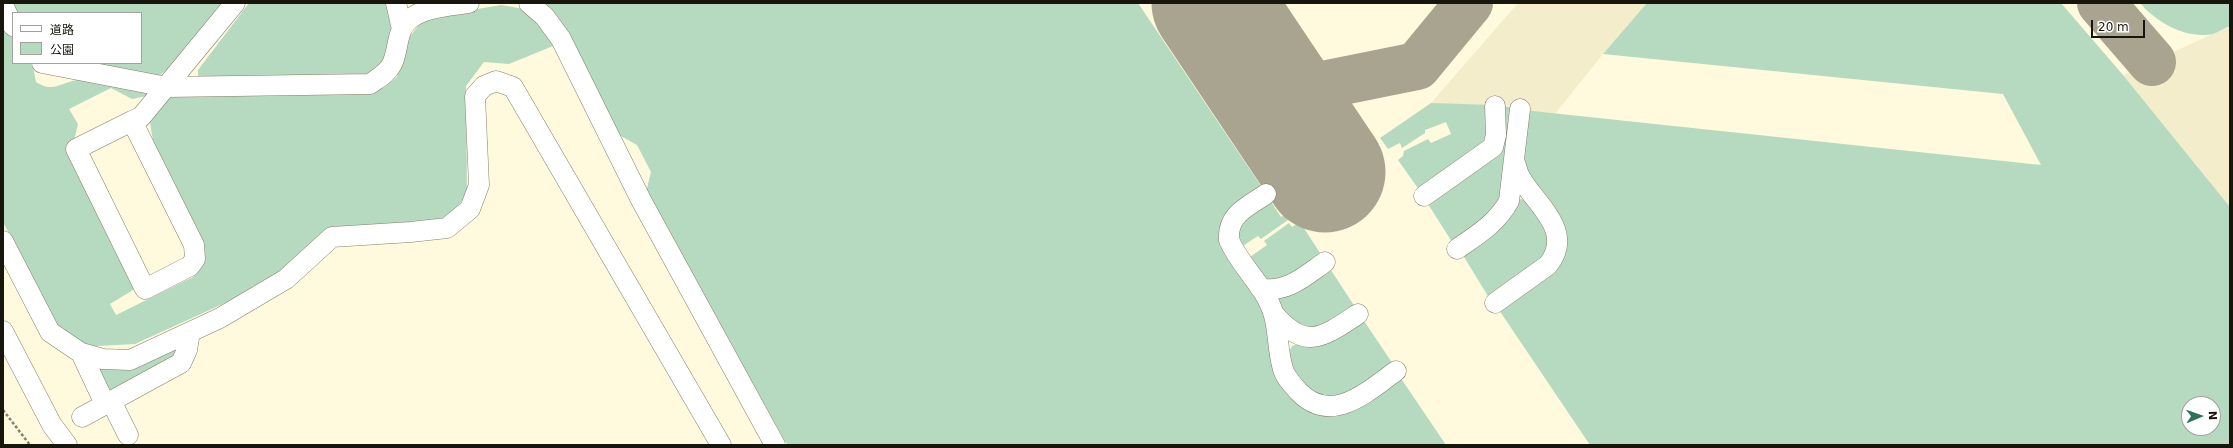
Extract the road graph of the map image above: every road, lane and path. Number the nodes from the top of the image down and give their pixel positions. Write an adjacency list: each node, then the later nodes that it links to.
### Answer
1 (235, 3): 9 (street)
2 (396, 3): 7 (street)
3 (468, 3): 7 (street)
4 (529, 3): 34 (street)
5 (3, 5): 6 (street)
6 (12, 24)
7 (402, 29): 9 (street)
8 (47, 64): 9 (street)
9 (167, 87): 12 (street)
10 (1495, 106): 15 (street)
11 (1520, 109): 13 (street)
12 (132, 121): 12 (street)
13 (1514, 160): 17 (street); 20 (street)
14 (1266, 194): 19 (street)
15 (1424, 196)
16 (3, 241): 25 (street)
17 (1457, 249)
18 (1325, 262): 19 (street)
19 (1260, 288): 21 (street)
20 (1495, 303)
21 (1273, 312): 22 (street); 26 (street)
22 (1358, 314)
23 (3, 331): 32 (street)
24 (190, 332): 25 (street); 27 (street); 33 (street)
25 (81, 354): 27 (street)
26 (1396, 371)
27 (108, 402): 29 (street); 30 (street)
28 (3, 410): 31 (path)
29 (82, 416)
30 (128, 435)
31 (30, 445)
32 (67, 445)
33 (721, 445)
34 (775, 445)

